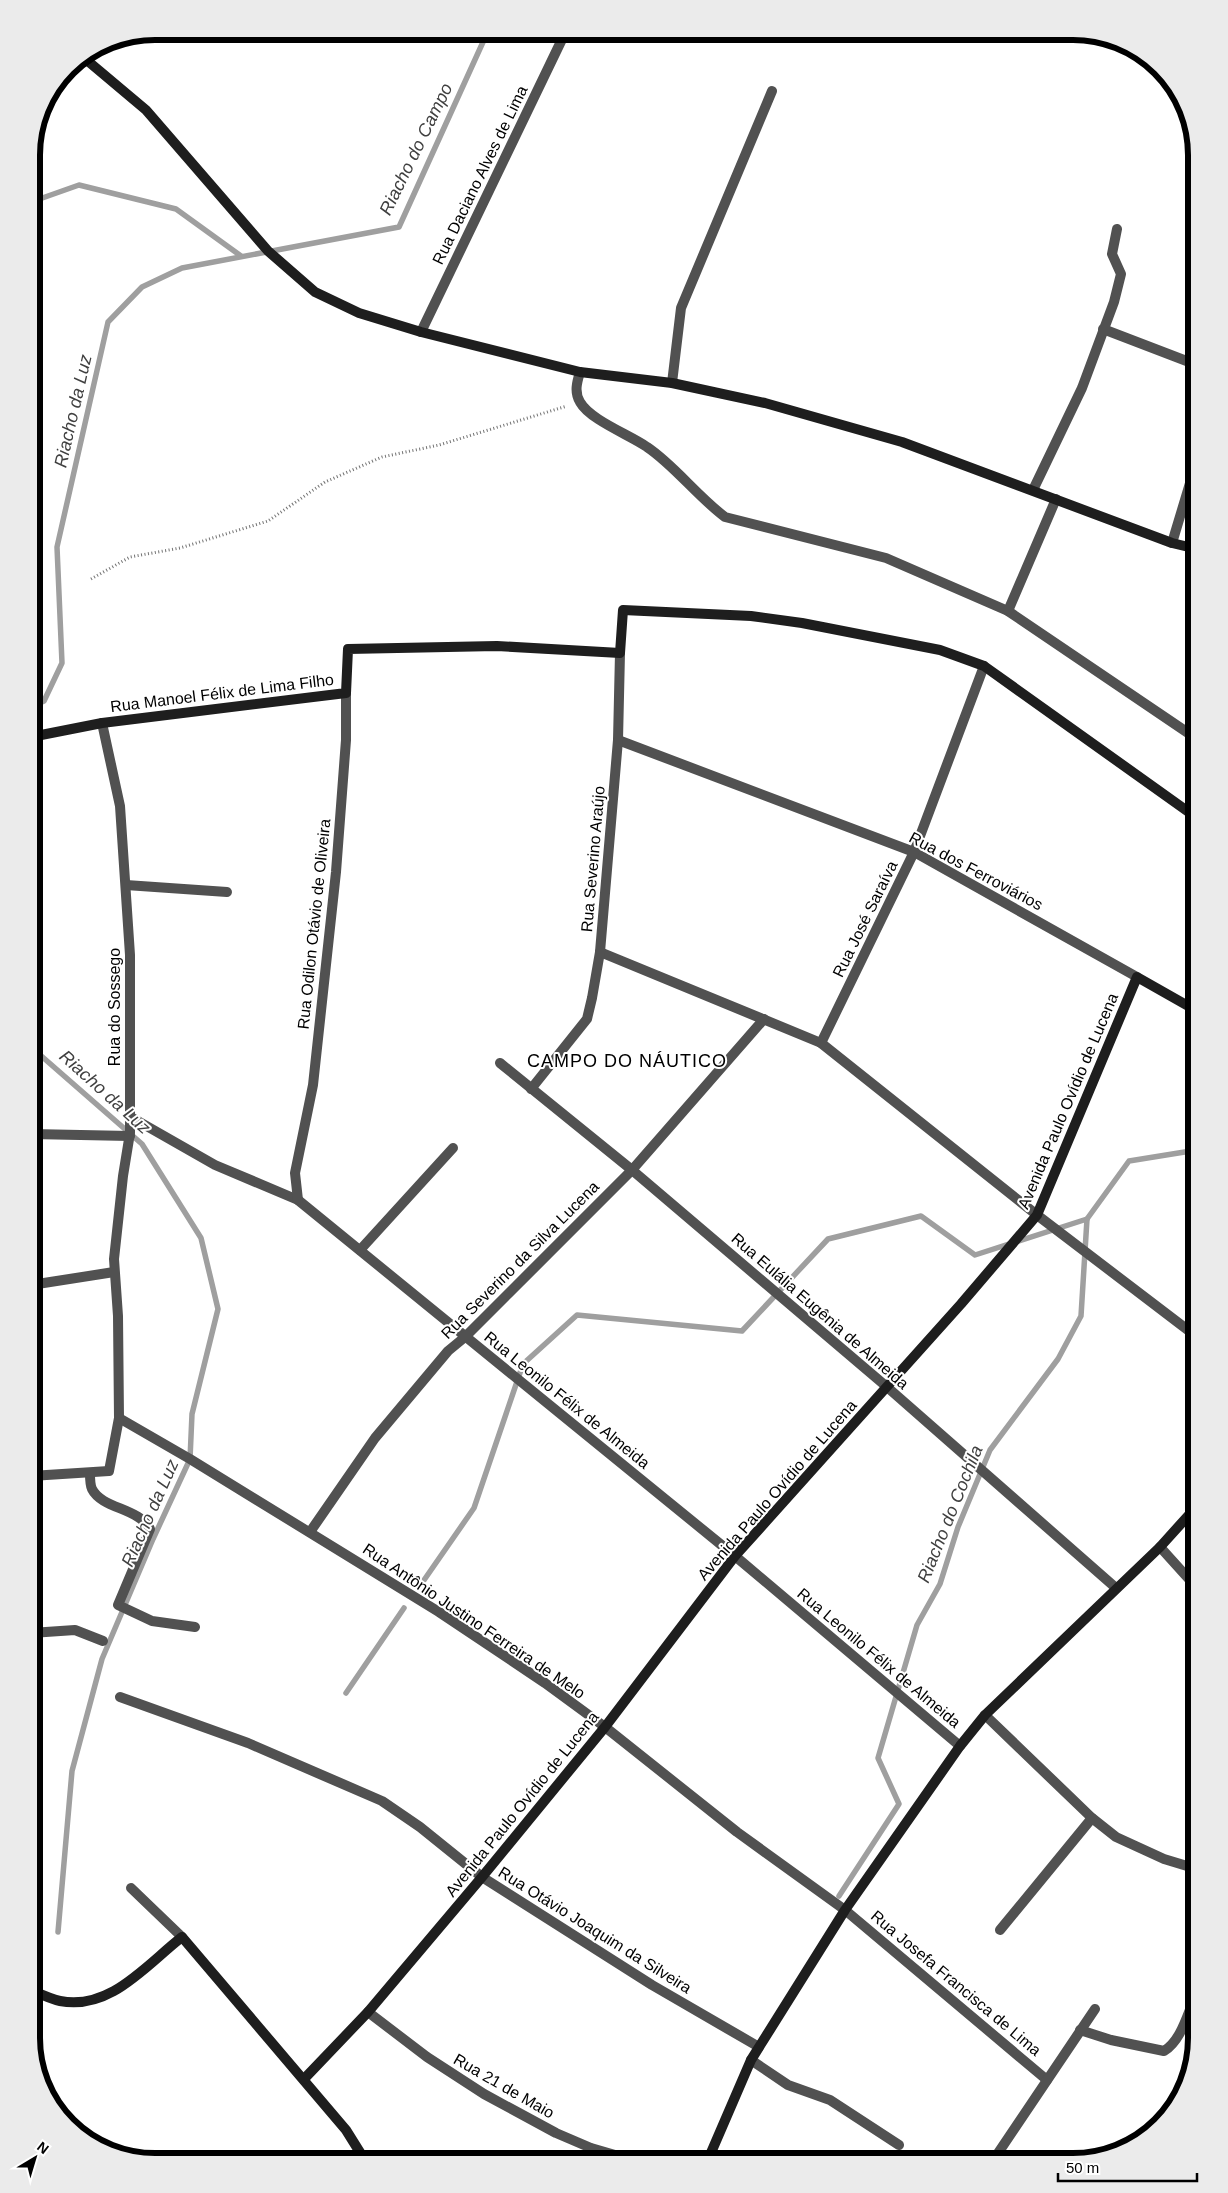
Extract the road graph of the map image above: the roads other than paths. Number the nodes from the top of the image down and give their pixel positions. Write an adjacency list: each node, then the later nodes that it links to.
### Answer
1 (562, 40): 6 (street, Rua Daciano Alves de Lima)
2 (89, 61): 6 (street)
3 (772, 91): 9 (street)
4 (1117, 229): 5 (street)
5 (1103, 329): 7 (street); 10 (street)
6 (421, 332): 8 (street)
7 (1188, 361)
8 (580, 372): 9 (street); 15 (street)
9 (672, 383): 10 (street)
10 (1033, 490): 12 (street)
11 (1188, 490): 13 (street)
12 (1056, 499): 13 (street); 15 (street)
13 (1172, 543): 14 (street)
14 (1188, 547)
15 (1008, 611): 20 (street)
16 (620, 653): 17 (street, Rua Severino Araújo); 18 (street, Rua Odilon Otávio de Oliveira); 22 (street, Rua Severino Araújo)
17 (984, 666): 23 (street); 24 (street, Rua José Saraíva)
18 (346, 693): 19 (street, Rua Manoel Félix de Lima Filho); 39 (street, Rua Odilon Otávio de Oliveira)
19 (102, 724): 21 (street, Rua Manoel Félix de Lima Filho); 25 (street, Rua do Sossego)
20 (1188, 734)
21 (40, 735)
22 (618, 740): 24 (street, Rua dos Ferroviários); 27 (street, Rua Severino Araújo)
23 (1188, 812)
24 (914, 852): 28 (street, Rua dos Ferroviários); 31 (street, Rua José Saraíva)
25 (126, 885): 26 (street); 34 (street, Rua do Sossego)
26 (226, 892)
27 (600, 952): 30 (street); 33 (street, Rua Severino Araújo)
28 (1137, 977): 29 (street, Rua dos Ferroviários); 40 (street, Avenida Paulo Ovídio de Lucena)
29 (1188, 1006)
30 (764, 1020): 31 (street); 38 (street, Rua Severino da Silva Lucena)
31 (821, 1043): 40 (street)
32 (500, 1063): 33 (street, Rua Eulália Eugênia de Almeida)
33 (532, 1089): 38 (street, Rua Eulália Eugênia de Almeida)
34 (129, 1116): 36 (street, Rua do Sossego); 39 (street, Rua Leonilo Félix de Almeida)
35 (40, 1134): 36 (street)
36 (130, 1136): 42 (street, Rua do Sossego)
37 (453, 1148): 41 (street)
38 (632, 1170): 45 (street, Rua Severino da Silva Lucena); 46 (street, Rua Eulália Eugênia de Almeida)
39 (298, 1200): 41 (street, Rua Leonilo Félix de Almeida)
40 (1037, 1215): 44 (street); 46 (street, Avenida Paulo Ovídio de Lucena)
41 (360, 1250): 45 (street, Rua Leonilo Félix de Almeida)
42 (114, 1272): 43 (street); 47 (street, Rua do Sossego)
43 (40, 1284)
44 (1188, 1330)
45 (465, 1337): 51 (street, Rua Severino da Silva Lucena); 53 (street, Rua Leonilo Félix de Almeida)
46 (887, 1387): 53 (street, Avenida Paulo Ovídio de Lucena); 55 (street, Rua Eulália Eugênia de Almeida)
47 (119, 1418): 48 (street, Rua do Sossego); 51 (street, Rua Antônio Justino Ferreira de Melo)
48 (90, 1473): 49 (street); 56 (street)
49 (40, 1476)
50 (1188, 1516): 52 (street)
51 (310, 1532): 61 (street, Rua Antônio Justino Ferreira de Melo)
52 (1160, 1546): 54 (street); 55 (street)
53 (735, 1556): 61 (street, Avenida Paulo Ovídio de Lucena); 62 (street, Rua Leonilo Félix de Almeida)
54 (1188, 1578)
55 (1116, 1588): 60 (street)
56 (194, 1628)
57 (40, 1632): 58 (street)
58 (103, 1641)
59 (120, 1697): 65 (street, Rua Otávio Joaquim da Silveira)
60 (985, 1715): 62 (street); 63 (street)
61 (605, 1727): 65 (street, Avenida Paulo Ovídio de Lucena); 67 (street, Rua Antônio Justino Ferreira de Melo)
62 (960, 1746): 67 (street)
63 (1092, 1818): 64 (street); 68 (street)
64 (1188, 1867)
65 (482, 1877): 72 (street, Avenida Paulo Ovídio de Lucena); 75 (street, Rua Otávio Joaquim da Silveira)
66 (131, 1888): 69 (street)
67 (845, 1910): 75 (street); 78 (street, Rua Josefa Francisca de Lima)
68 (1000, 1930)
69 (182, 1937): 70 (street); 77 (street)
70 (40, 1993)
71 (1095, 2009): 74 (street)
72 (368, 2012): 77 (street, Avenida Paulo Ovídio de Lucena); 81 (street, Rua 21 de Maio)
73 (1188, 2013): 74 (street)
74 (1080, 2030): 78 (street)
75 (759, 2047): 76 (street)
76 (751, 2060): 79 (street); 82 (street)
77 (304, 2079): 80 (street)
78 (1047, 2080): 83 (street)
79 (899, 2145)
80 (360, 2153)
81 (608, 2153)
82 (711, 2153)
83 (998, 2153)

